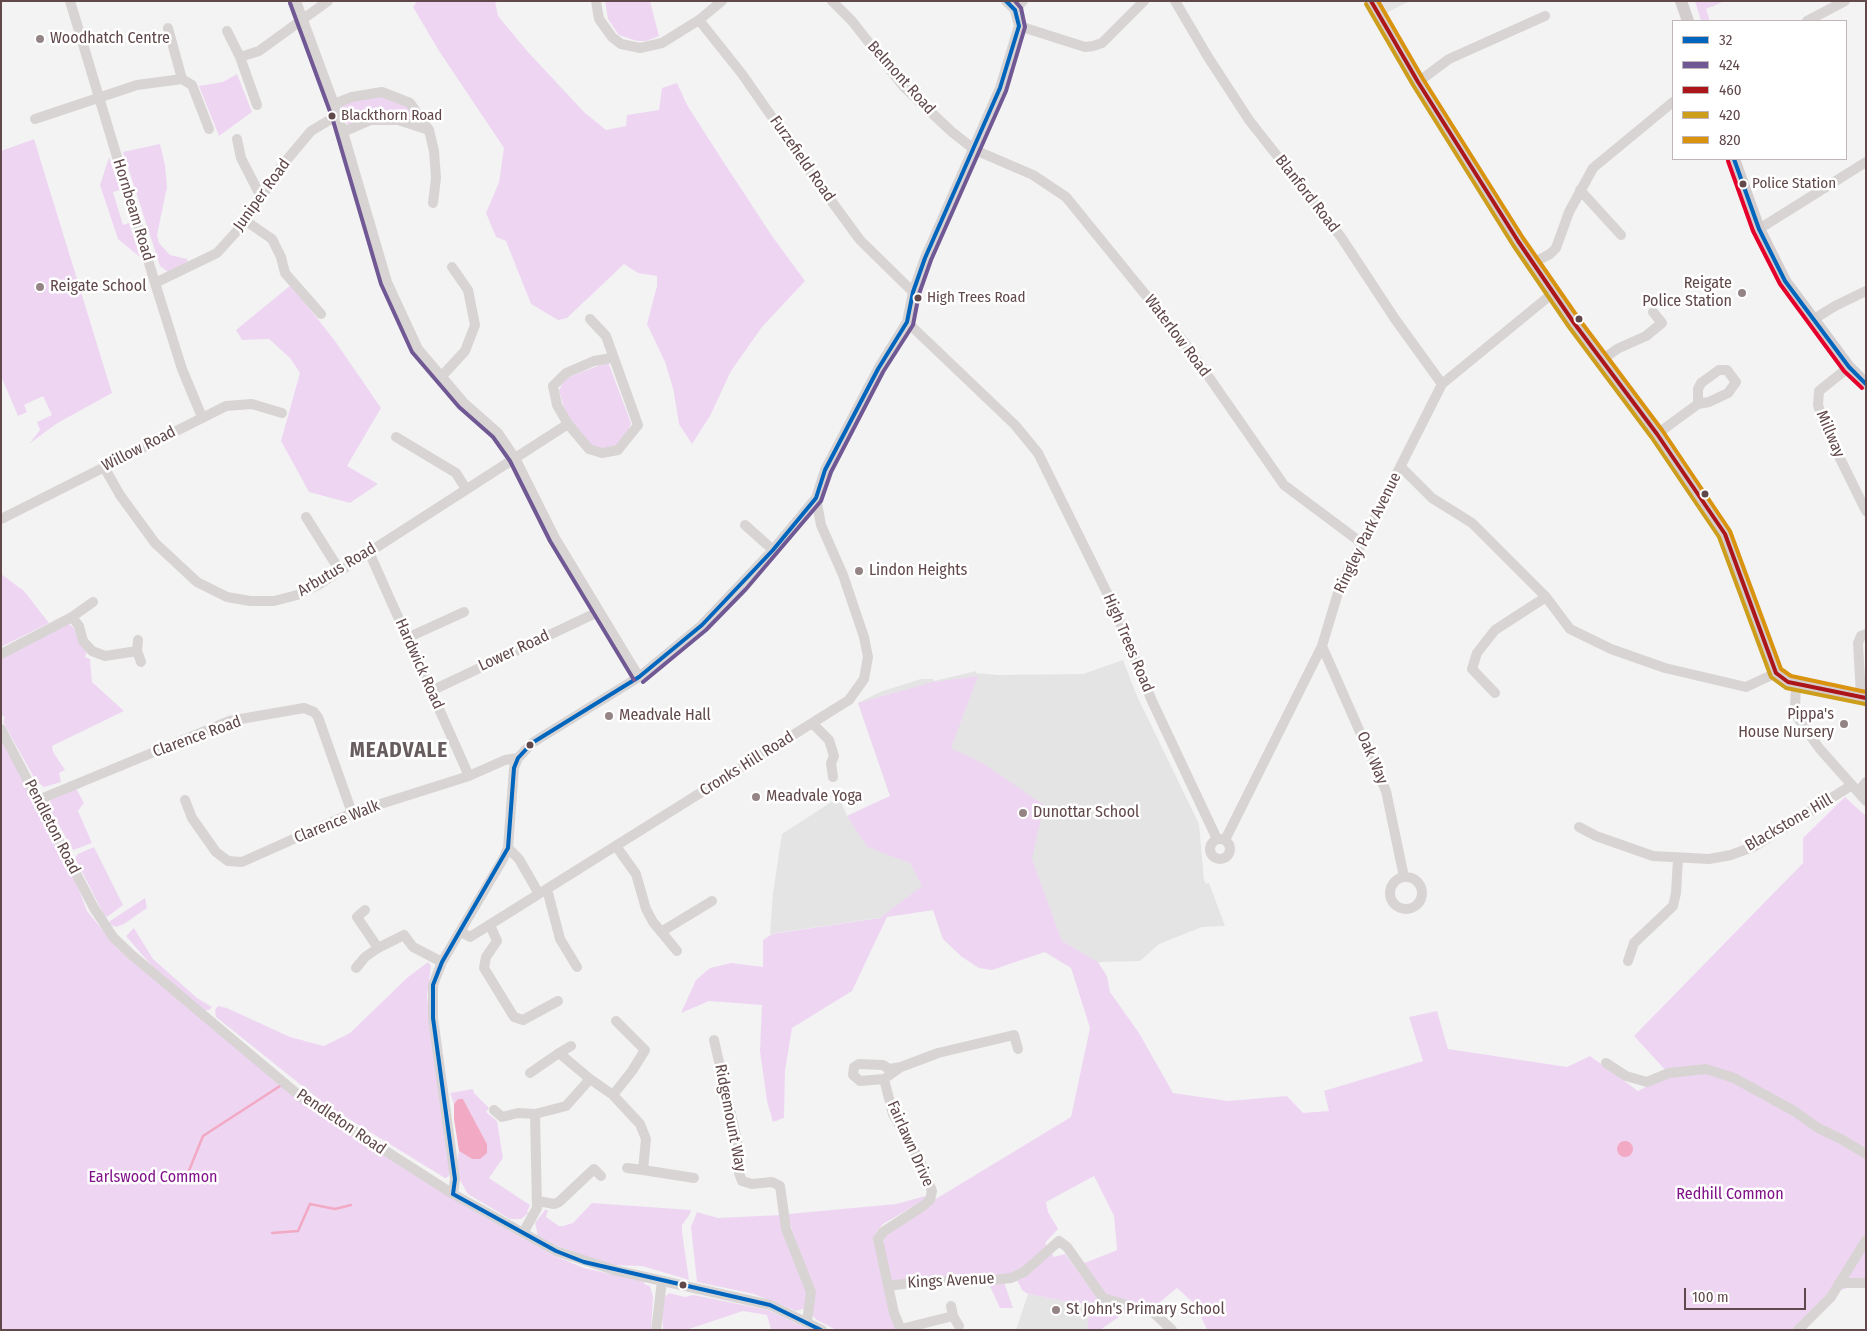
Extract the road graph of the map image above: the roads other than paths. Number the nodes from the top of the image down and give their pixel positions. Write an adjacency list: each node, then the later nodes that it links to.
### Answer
1 (296, 1): 16 (street)
2 (328, 1): 16 (street)
3 (596, 1): 17 (street)
4 (722, 1): 17 (street)
5 (832, 1): 36 (street, Belmont Road)
6 (1006, 1): 14 (street)
7 (1023, 1): 14 (street)
8 (1144, 1): 20 (street)
9 (1175, 1): 60 (street, Blanford Road)
10 (1371, 1): 25 (main road)
11 (1682, 1): 18 (main road)
12 (1845, 1): 19 (street)
13 (72, 2): 26 (street, Hornbeam Road)
14 (1015, 10): 20 (street)
15 (1545, 16): 25 (street)
16 (302, 20): 23 (street); 28 (street)
17 (699, 20): 49 (street, Furzefield Road)
18 (1688, 20)
19 (1809, 20)
20 (1019, 26): 36 (street)
21 (168, 28): 24 (street)
22 (227, 31): 23 (street)
23 (240, 57): 29 (street)
24 (182, 79): 26 (street); 32 (street)
25 (1418, 82): 45 (main road)
26 (100, 96): 31 (street); 47 (street, Hornbeam Road)
27 (1672, 103): 39 (street)
28 (334, 104): 30 (street); 33 (street)
29 (257, 105)
30 (338, 115): 34 (street); 40 (street, Juniper Road)
31 (35, 119)
32 (209, 129)
33 (429, 130): 34 (street); 41 (street)
34 (343, 132): 59 (street)
35 (237, 139): 40 (street)
36 (975, 150): 49 (street); 77 (street, Waterlow Road)
37 (1734, 160): 43 (main road)
38 (1866, 162): 43 (street)
39 (1580, 190): 44 (street); 45 (street)
40 (261, 198): 42 (street, Juniper Road)
41 (434, 203)
42 (246, 221): 47 (street, Juniper Road); 52 (street)
43 (1759, 228): 54 (main road)
44 (1621, 235)
45 (1533, 263): 50 (main road)
46 (452, 268): 59 (street)
47 (155, 283): 64 (street, Hornbeam Road)
48 (1866, 291): 54 (street)
49 (913, 292): 55 (street)
50 (1553, 293): 57 (main road); 60 (street, Ringley Park Avenue)
51 (1653, 312): 57 (street)
52 (321, 314)
53 (590, 319): 56 (street)
54 (1814, 319): 58 (main road)
55 (907, 322): 72 (street); 109 (street, High Trees Road)
56 (612, 358): 65 (street); 65 (street)
57 (1602, 360): 66 (main road)
58 (1849, 367): 61 (main road); 73 (street, Millway)
59 (441, 377): 68 (street)
60 (1442, 384): 70 (street, Ringley Park Avenue)
61 (1866, 384)
62 (1698, 404): 66 (street)
63 (282, 413): 64 (street, Willow Road)
64 (202, 417): 69 (street, Willow Road)
65 (568, 424): 68 (street, Arbutus Road)
66 (1657, 434): 91 (main road)
67 (396, 438): 71 (street)
68 (515, 458): 71 (street, Arbutus Road); 84 (street)
69 (104, 467): 75 (street, Willow Road); 80 (street, Arbutus Road)
70 (1400, 467): 77 (street, Ringley Park Avenue); 81 (street)
71 (466, 489): 79 (street, Arbutus Road)
72 (816, 498): 78 (street); 97 (street, Cronks Hill Road)
73 (1866, 511)
74 (306, 517): 80 (street)
75 (1, 519)
76 (745, 525): 78 (street)
77 (1363, 544): 89 (street, Ringley Park Avenue)
78 (773, 550): 92 (street)
79 (369, 552): 80 (street, Arbutus Road); 87 (street, Hardwick Road)
80 (340, 571)
81 (1546, 596): 91 (street); 95 (street)
82 (93, 602): 85 (street)
83 (464, 612): 87 (street)
84 (598, 612): 92 (street); 94 (street, Lower Road)
85 (72, 617): 88 (street); 90 (street)
86 (1866, 634): 96 (street)
87 (407, 638): 94 (street, Hardwick Road)
88 (138, 640)
89 (1322, 646): 109 (street, Ringley Park Avenue); 113 (street, Oak Way)
90 (1, 654)
91 (1776, 673): 93 (main road)
92 (639, 677): 99 (street)
93 (1796, 684): 96 (main road); 103 (street)
94 (431, 691): 100 (street, Hardwick Road)
95 (1495, 693)
96 (1863, 697)
97 (813, 724): 101 (street); 110 (street, Cronks Hill Road)
98 (1, 729): 104 (street, Pendleton Road)
99 (518, 758): 100 (street, Clarence Walk); 111 (street)
100 (469, 776): 107 (street, Clarence Walk)
101 (833, 777)
102 (1866, 782): 103 (street, Blackstone Hill)
103 (1855, 789): 106 (street); 112 (street, Blackstone Hill)
104 (38, 800): 107 (street, Clarence Road); 145 (street, Pendleton Road)
105 (185, 800): 107 (street, Clarence Walk)
106 (1866, 800)
107 (352, 813)
108 (1579, 827): 112 (street, Blackstone Hill)
109 (1221, 840)
110 (616, 846): 114 (street, Cronks Hill Road); 119 (street)
111 (508, 848): 114 (street); 118 (street)
112 (1678, 859): 122 (street)
113 (1404, 877)
114 (543, 892): 117 (street, Cronks Hill Road); 124 (street)
115 (712, 901): 119 (street)
116 (365, 910): 120 (street)
117 (490, 925): 118 (street, Cronks Hill Road); 126 (street)
118 (461, 932): 123 (street)
119 (661, 932): 121 (street)
120 (378, 948): 123 (street); 125 (street)
121 (677, 951)
122 (1628, 961)
123 (442, 962): 145 (street)
124 (577, 967)
125 (356, 968)
126 (558, 1001)
127 (616, 1021): 137 (street)
128 (714, 1040): 153 (street, Ridgemount Way)
129 (572, 1046): 131 (street)
130 (1018, 1049): 133 (street, Fairlawn Drive)
131 (559, 1052): 134 (street); 136 (street)
132 (1606, 1063): 140 (street)
133 (901, 1067): 135 (street, Fairlawn Drive); 135 (street, Fairlawn Drive)
134 (530, 1073)
135 (884, 1078): 152 (street, Fairlawn Drive)
136 (590, 1080): 137 (street); 139 (street)
137 (613, 1095): 143 (street)
138 (494, 1110): 139 (street)
139 (535, 1114): 146 (street)
140 (1866, 1154)
141 (627, 1168): 143 (street)
142 (594, 1169): 146 (street)
143 (643, 1170): 144 (street)
144 (694, 1178)
145 (452, 1194): 147 (street, Pendleton Road)
146 (538, 1201): 147 (street)
147 (523, 1233): 149 (street, Pendleton Road)
148 (1866, 1240): 150 (street)
149 (662, 1281): 153 (street, Pendleton Road); 156 (street)
150 (1839, 1283): 151 (street); 159 (street)
151 (1866, 1283)
152 (889, 1286): 155 (street, Fairlawn Drive); 158 (street, Kings Avenue)
153 (807, 1322): 157 (street, Pendleton Road)
154 (959, 1326): 155 (street)
155 (901, 1329)
156 (656, 1330)
157 (822, 1330)
158 (1172, 1330)
159 (1798, 1330)

